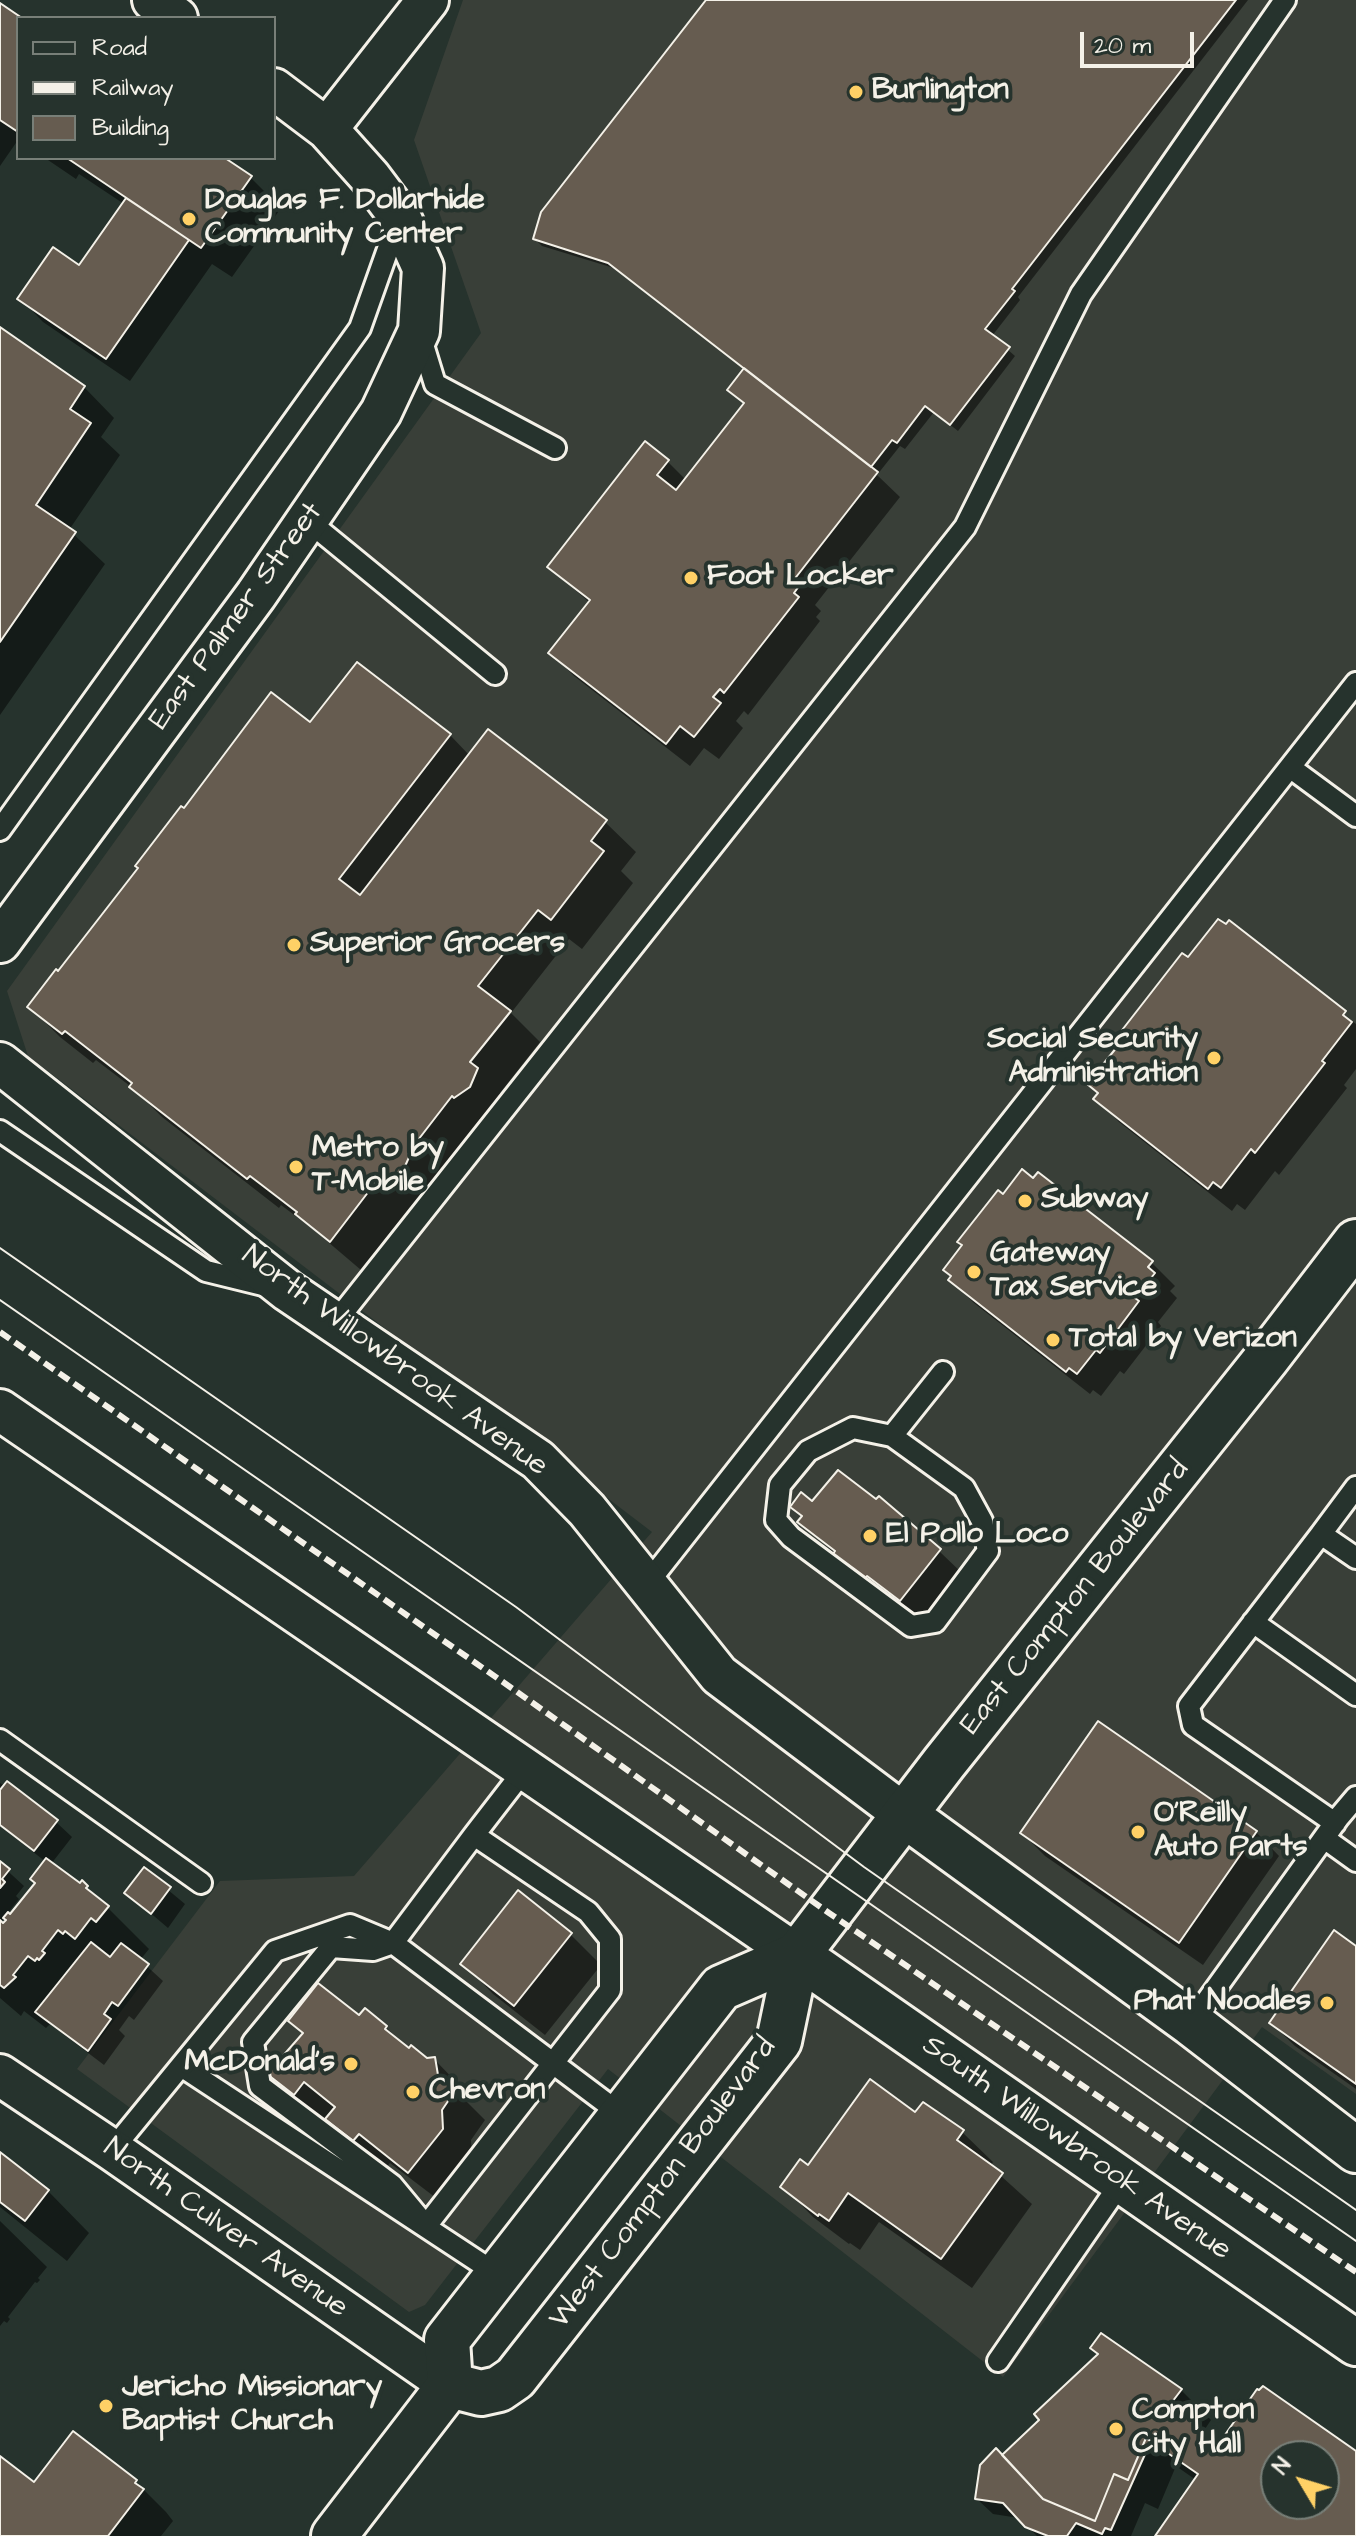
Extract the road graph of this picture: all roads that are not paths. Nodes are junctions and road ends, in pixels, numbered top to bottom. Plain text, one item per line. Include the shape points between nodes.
1 (153, 0) edge
2 (428, 0) edge
3 (1285, 0) edge
4 (174, 16) edge
5 (276, 91) edge
6 (327, 129) junction
7 (400, 217) junction
8 (419, 331) junction
9 (555, 448) dead end
10 (307, 520) junction
11 (495, 674) dead end
12 (1356, 683) edge
13 (1291, 768) junction
14 (1356, 816) edge
15 (0, 830) edge
16 (0, 942) edge
17 (0, 1063) edge
18 (0, 1131) edge
19 (1356, 1242) edge
20 (288, 1291) junction
21 (334, 1324) junction
22 (943, 1372) dead end
23 (0, 1410) edge
24 (892, 1436) junction
25 (1356, 1487) edge
26 (1321, 1534) junction
27 (1356, 1558) edge
28 (647, 1584) junction
29 (1253, 1622) junction
30 (1356, 1695) edge
31 (0, 1740) edge
32 (525, 1769) junction
33 (1356, 1797) edge
34 (905, 1815) junction
35 (1330, 1830) junction
36 (474, 1835) junction
37 (1356, 1861) edge
38 (201, 1883) dead end
39 (393, 1943) junction
40 (797, 1955) junction
41 (1191, 2023) junction
42 (553, 2063) junction
43 (181, 2066) junction
44 (0, 2075) edge
45 (622, 2115) junction
46 (112, 2150) junction
47 (1356, 2150) edge
48 (1122, 2181) junction
49 (426, 2226) junction
50 (497, 2274) junction
51 (1356, 2343) edge
52 (998, 2361) dead end
53 (450, 2385) junction
54 (334, 2536) edge

1 - 4 street
2 - 6 street
3 - 21 lane via 1081,294 965,527
5 - 6 street
6 - 7 street
7 - 8 street, East Palmer Street via 423,268
7 - 15 lane via 360,328
8 - 9 lane via 435,384
8 - 10 street, East Palmer Street via 381,412
10 - 11 lane
10 - 16 street, East Palmer Street
12 - 13 lane
13 - 14 lane
13 - 28 lane
17 - 20 street, North Willowbrook Avenue
18 - 20 lane via 206,1271
19 - 34 main road, East Compton Boulevard
20 - 21 street, North Willowbrook Avenue
21 - 28 street, North Willowbrook Avenue via 538,1460
22 - 24 lane
23 - 32 street
24 - 24 lane via 853,1428 808,1451 780,1485 776,1520 791,1537 911,1626 935,1622 988,1551 982,1521 964,1488
25 - 26 lane
26 - 27 lane
26 - 29 lane
28 - 34 street, North Willowbrook Avenue via 719,1675
29 - 30 lane
29 - 35 lane via 1189,1706 1193,1725
31 - 38 lane
32 - 36 lane
32 - 40 street
33 - 35 lane
34 - 40 main road, East Compton Boulevard
34 - 41 main road
35 - 37 lane
35 - 41 lane
36 - 39 lane
36 - 42 lane via 588,1912 610,1939 610,1990
39 - 42 lane
39 - 43 lane via 350,1925 275,1951
39 - 49 lane via 373,1950 331,1947 253,2042 260,2086 392,2185
40 - 45 main road via 721,1988
40 - 48 main road, South Willowbrook Avenue
40 - 53 main road, West Compton Boulevard via 779,2041 515,2378 481,2393
41 - 47 main road
42 - 45 lane
42 - 49 lane
43 - 46 lane
43 - 49 lane
44 - 46 street, North Culver Avenue
45 - 50 main road
46 - 53 street, North Culver Avenue
48 - 51 main road, South Willowbrook Avenue
48 - 52 lane
49 - 50 lane
50 - 53 main road via 447,2340
53 - 54 main road

